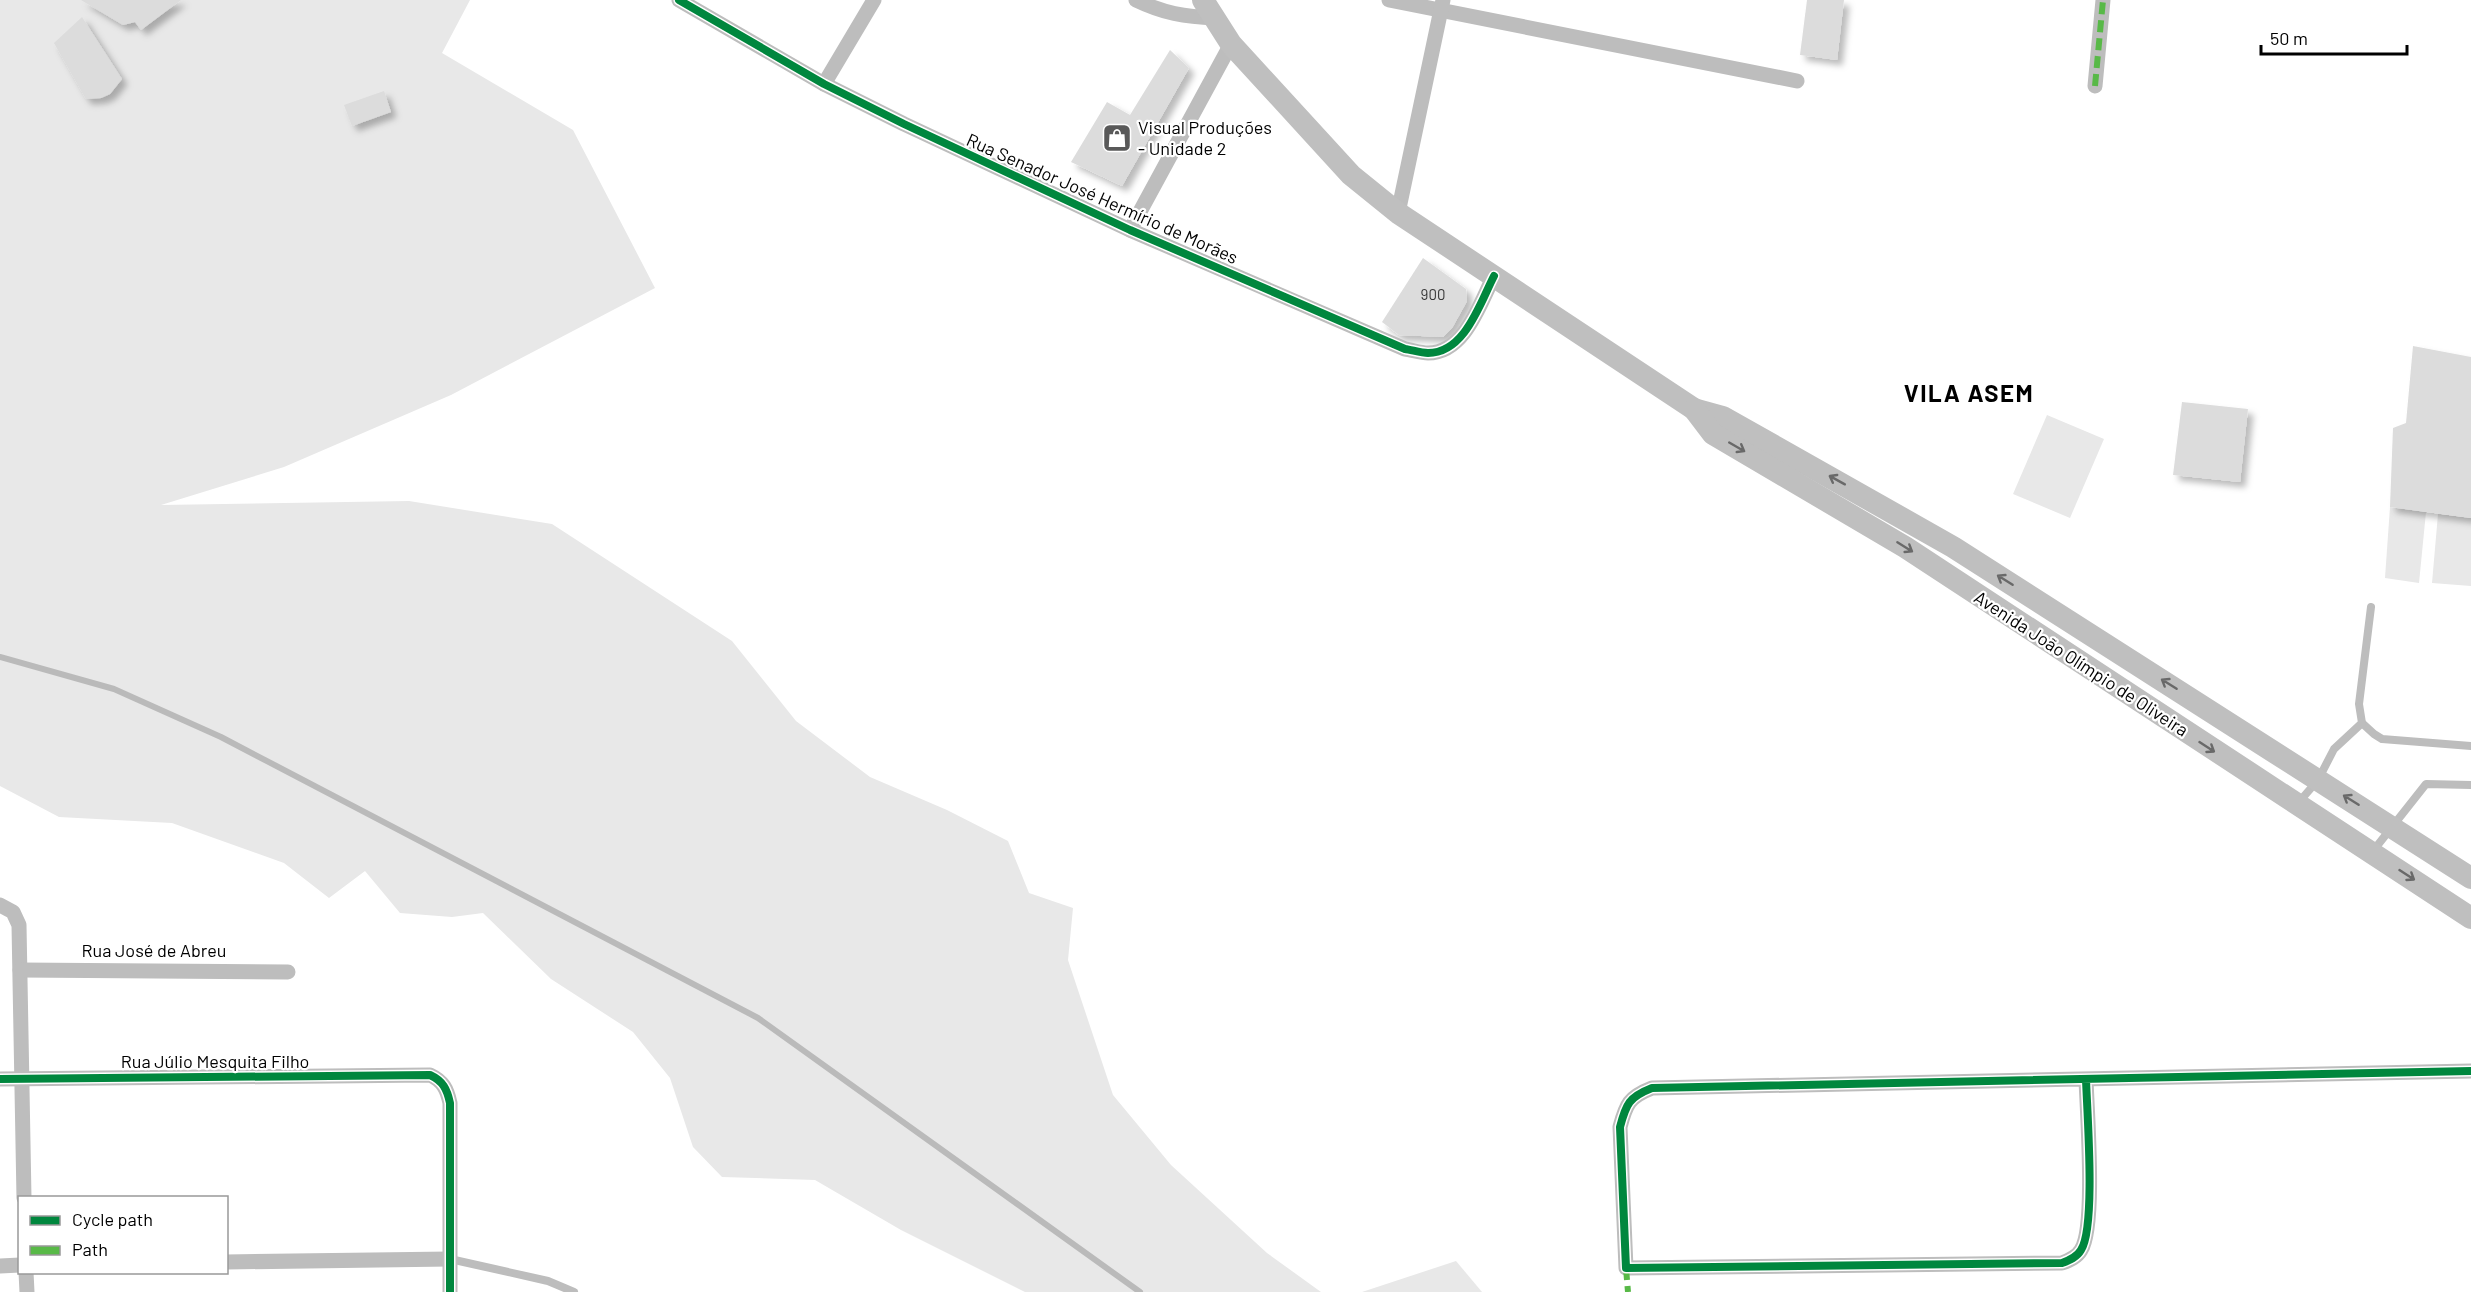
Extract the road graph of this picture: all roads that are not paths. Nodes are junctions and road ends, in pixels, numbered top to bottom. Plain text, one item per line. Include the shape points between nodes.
1 (679, 0) edge
2 (874, 0) edge
3 (1136, 0) edge
4 (1389, 0) edge
5 (2103, 0) edge
6 (1442, 5) edge
7 (1209, 9) edge
8 (1231, 44) junction
9 (1797, 81) dead end
10 (824, 84) junction
11 (2095, 86) dead end
12 (1398, 213) junction
13 (1130, 230) junction
14 (1494, 276) junction
15 (1695, 409) junction
16 (2371, 607) dead end
17 (2362, 723) junction
18 (2471, 746) edge
19 (2318, 780) junction
20 (2471, 785) edge
21 (2296, 805) junction
22 (2392, 825) junction
23 (2372, 853) junction
24 (2471, 878) edge
25 (0, 905) edge
26 (2471, 918) edge
27 (20, 970) junction
28 (288, 972) dead end
29 (2471, 1071) edge
30 (21, 1078) junction
31 (0, 1079) edge
32 (2086, 1079) junction
33 (24, 1196) edge
34 (450, 1259) junction
35 (228, 1262) edge
36 (18, 1265) edge
37 (0, 1266) edge
38 (26, 1274) edge
39 (27, 1292) edge
40 (450, 1292) edge
41 (574, 1292) edge

1 - 10 street, Rua Senador José Hermírio de Morães
2 - 10 street
3 - 7 street via 1179,16
4 - 6 street
5 - 11 street
6 - 9 street
6 - 12 street
7 - 8 main road, Avenida João Olímpio de Oliveira
8 - 12 main road, Avenida João Olímpio de Oliveira via 1351,175
8 - 13 street
10 - 13 street, Rua Senador José Hermírio de Morães
12 - 14 main road, Avenida João Olímpio de Oliveira
13 - 14 street, Rua Senador José Hermírio de Morães via 1405,349 1427,353 1445,350 1461,338
14 - 15 main road, Avenida João Olímpio de Oliveira
19 -> 15 main road, Avenida João Olímpio de Oliveira via 1953,547 1723,417
15 -> 21 main road, Avenida João Olímpio de Oliveira via 1713,434 1905,547
16 - 17 lane via 2359,704
17 - 18 lane via 2382,739
17 - 19 lane via 2334,749
19 - 21 lane
22 -> 19 main road, Avenida João Olímpio de Oliveira
20 - 22 lane via 2426,784
21 - 23 main road, Avenida João Olímpio de Oliveira
22 - 23 lane
22 - 24 main road, Avenida João Olímpio de Oliveira
23 -> 26 main road, Avenida João Olímpio de Oliveira
25 - 27 street via 13,912 19,925
27 - 28 street, Rua José de Abreu
27 - 30 street
29 - 32 street
30 - 31 street, Rua Júlio Mesquita Filho
30 - 33 street
30 - 34 street, Rua Júlio Mesquita Filho via 430,1076 440,1080 450,1103
32 - 32 street via 1652,1088 1635,1095 1625,1108 1620,1127 1626,1268 2062,1263 2082,1250 2087,1234
34 - 35 street
34 - 40 street
34 - 41 lane via 548,1281
36 - 37 street
38 - 39 street

